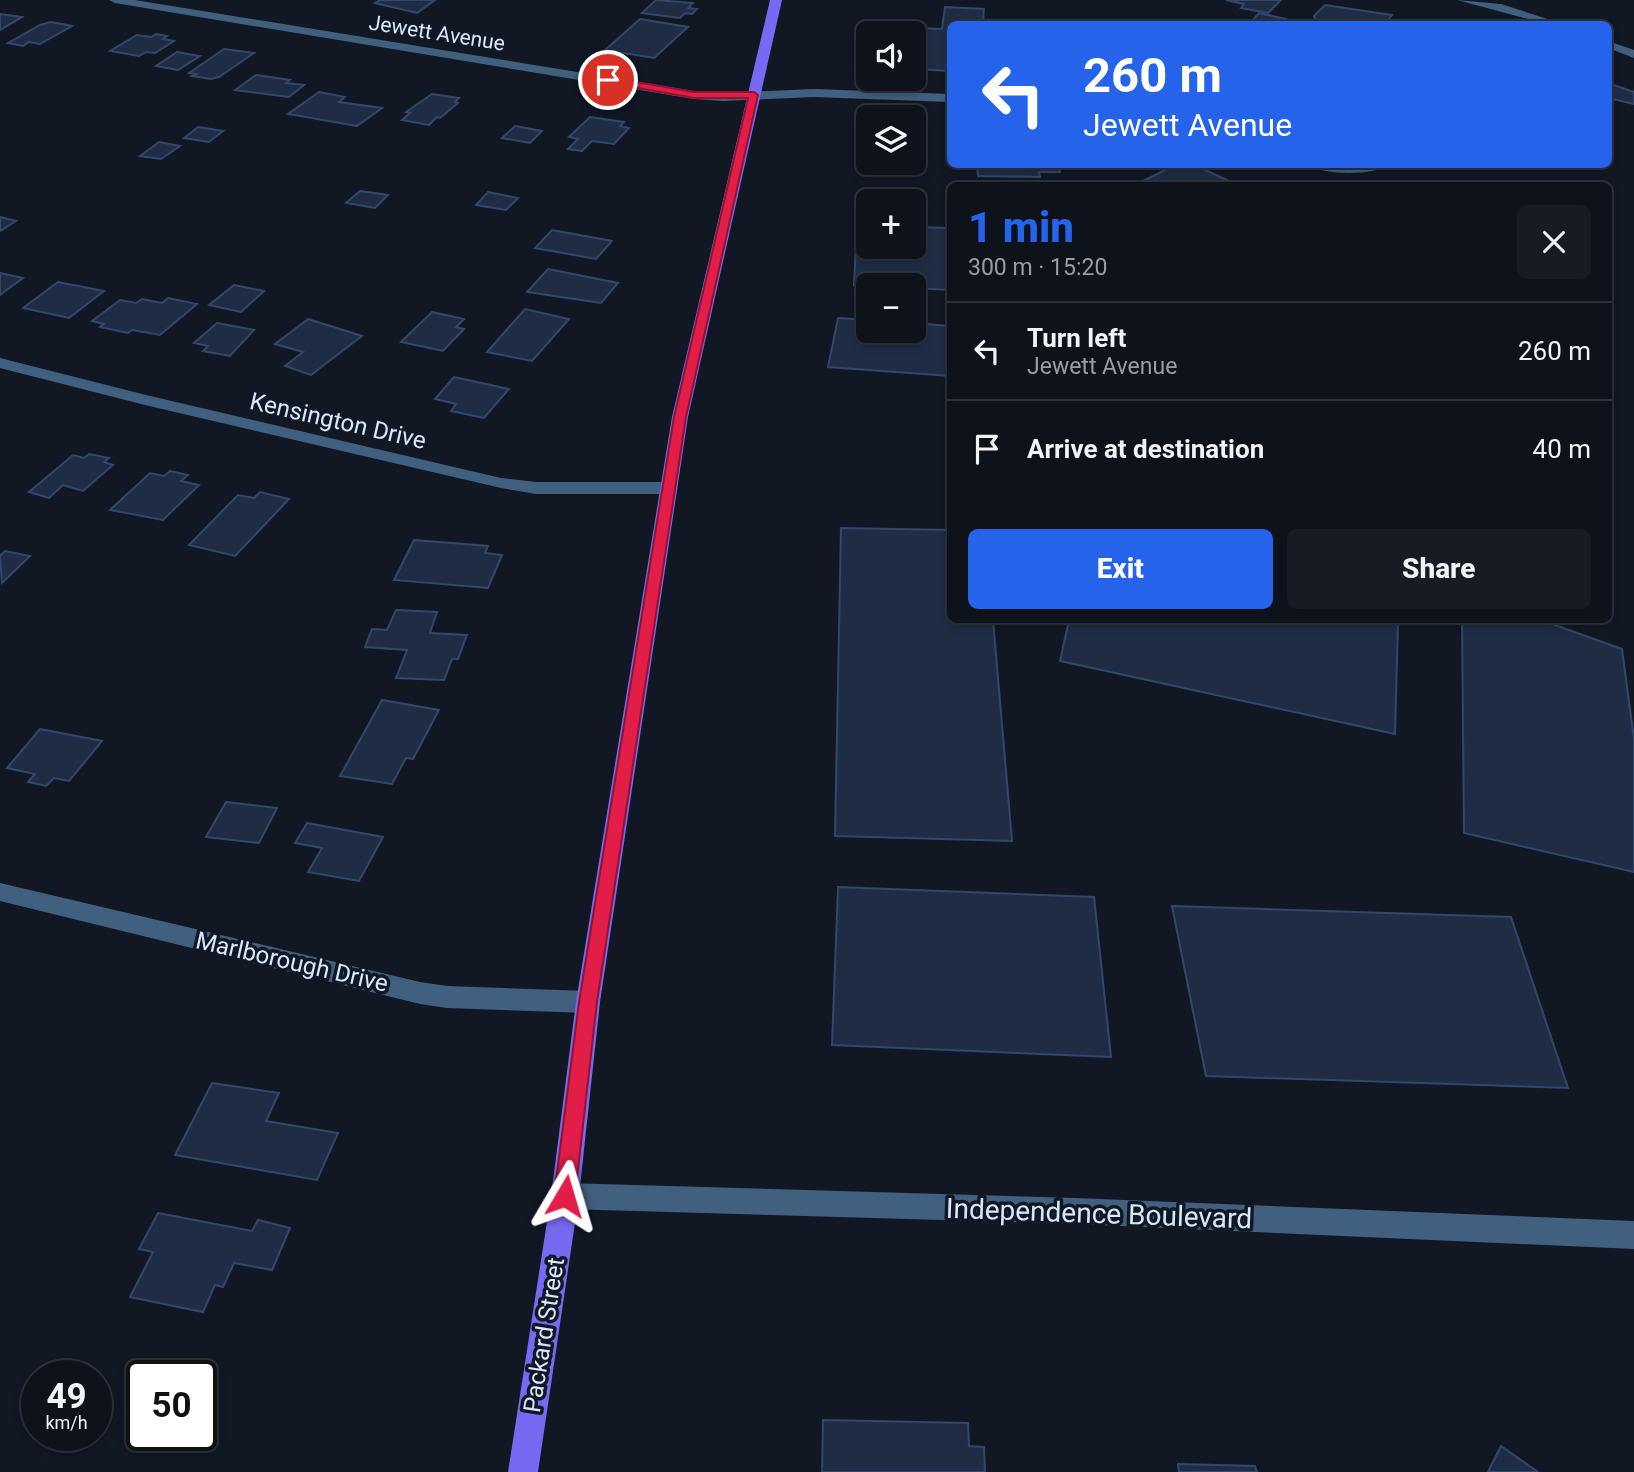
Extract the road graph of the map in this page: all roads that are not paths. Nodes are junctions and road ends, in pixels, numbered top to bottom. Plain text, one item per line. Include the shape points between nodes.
1 (115, 0) edge
2 (776, 0) edge
3 (1463, 0) edge
4 (1503, 4) edge
5 (1488, 21) dead end
6 (1549, 21) edge
7 (1612, 46) edge
8 (1634, 54) edge
9 (754, 95) junction
10 (947, 98) edge
11 (1341, 168) edge
12 (1365, 168) edge
13 (0, 363) edge
14 (669, 488) junction
15 (0, 892) edge
16 (588, 1002) junction
17 (565, 1196) junction
18 (1634, 1235) edge
19 (523, 1472) edge

1 - 9 street, Jewett Avenue via 694,95
2 - 9 main road, Packard Street
3 - 4 street
4 - 5 street
4 - 6 street
7 - 8 street
9 - 10 street, Jewett Avenue
9 - 14 main road, Packard Street via 680,417
11 - 12 street
13 - 14 street, Kensington Drive via 501,483 536,488
14 - 16 main road, Packard Street
15 - 16 street, Marlborough Drive via 420,993
16 - 17 main road, Packard Street
17 - 18 street, Independence Boulevard via 1075,1211
17 - 19 main road, Packard Street

